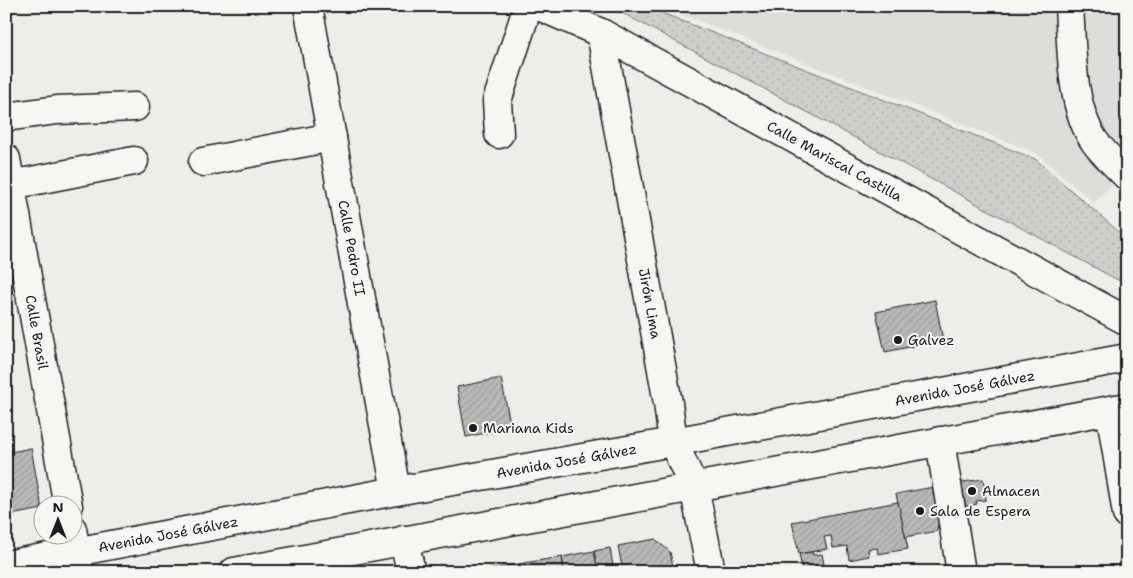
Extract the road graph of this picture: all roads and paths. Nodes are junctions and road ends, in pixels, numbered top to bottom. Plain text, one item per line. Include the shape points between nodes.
1 (308, 6) edge
2 (528, 6) edge
3 (539, 6) edge
4 (1069, 6) edge
5 (600, 33) junction
6 (134, 106) dead end
7 (6, 117) edge
8 (499, 134) dead end
9 (332, 137) junction
10 (134, 161) dead end
11 (203, 162) dead end
12 (9, 172) edge
13 (1127, 176) edge
14 (1127, 321) edge
15 (1127, 358) edge
16 (1118, 409) edge
17 (940, 441) junction
18 (673, 442) junction
19 (694, 487) junction
20 (396, 491) junction
21 (66, 496) edge
22 (1127, 514) edge
23 (404, 540) junction
24 (76, 551) edge
25 (6, 565) edge
26 (234, 572) edge
27 (411, 572) edge
28 (711, 572) edge
29 (961, 572) edge

1 - 9 street, Calle Pedro II
2 - 8 street via 497,101
3 - 5 street, Calle Mariscal Castilla
4 - 13 street via 1080,110 1095,141
5 - 14 street, Calle Mariscal Castilla
5 - 18 street, Jirón Lima
6 - 7 street
9 - 11 street
9 - 20 street, Calle Pedro II
10 - 12 street
12 - 21 street, Calle Brasil
15 - 18 street, Avenida José Gálvez
16 - 17 street
16 - 22 street
17 - 19 street
17 - 29 street
18 - 19 street, Jirón Lima
18 - 20 street, Avenida José Gálvez
19 - 23 street
19 - 28 street, Jirón Lima
20 - 24 street, Avenida José Gálvez
23 - 26 street
23 - 27 street
24 - 25 street, Avenida José Gálvez

